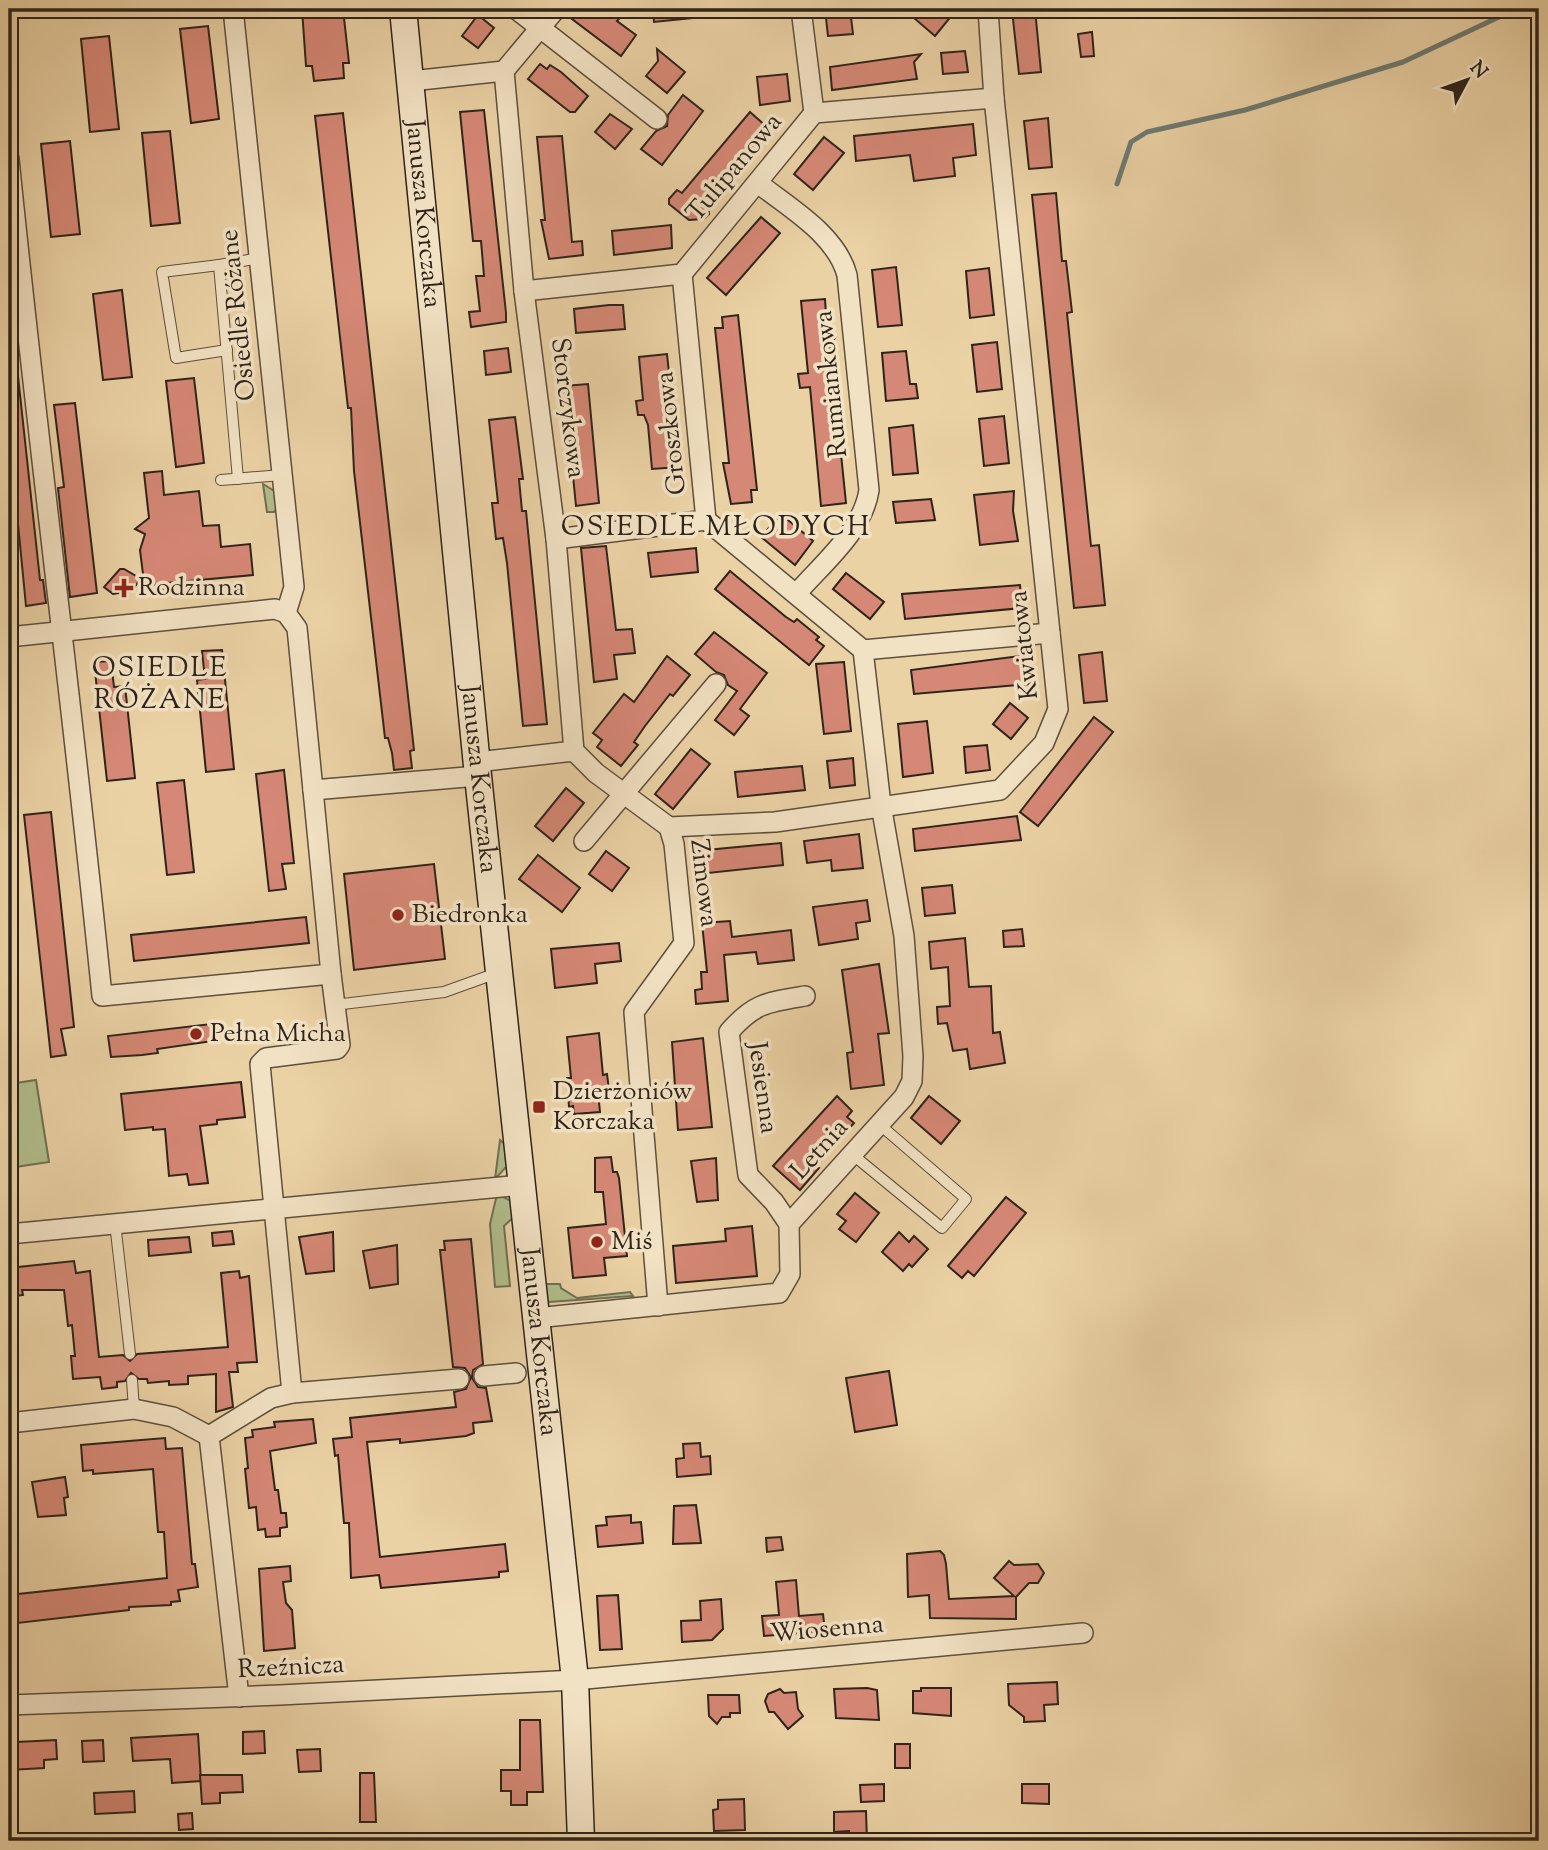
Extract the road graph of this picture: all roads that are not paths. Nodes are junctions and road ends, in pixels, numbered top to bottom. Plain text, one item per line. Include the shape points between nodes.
1 (233, 9) edge
2 (403, 9) edge
3 (516, 9) edge
4 (556, 9) edge
5 (801, 9) edge
6 (988, 9) edge
7 (540, 27) junction
8 (504, 71) junction
9 (411, 81) junction
10 (994, 98) junction
11 (814, 113) junction
12 (657, 119) dead end
13 (9, 159) edge
14 (758, 183) junction
15 (260, 258) junction
16 (219, 265) junction
17 (682, 274) junction
18 (524, 291) junction
19 (227, 350) junction
20 (282, 475) junction
21 (238, 479) junction
22 (221, 480) dead end
23 (706, 520) junction
24 (556, 539) junction
25 (797, 593) junction
26 (286, 613) junction
27 (62, 631) junction
28 (1050, 633) junction
29 (9, 637) edge
30 (863, 650) junction
31 (716, 684) dead end
32 (574, 751) junction
33 (478, 769) junction
34 (313, 790) junction
35 (624, 794) junction
36 (881, 805) junction
37 (669, 827) junction
38 (584, 841) dead end
39 (501, 972) junction
40 (331, 974) junction
41 (805, 996) dead end
42 (334, 1005) junction
43 (879, 1124) junction
44 (853, 1155) junction
45 (522, 1185) junction
46 (272, 1210) junction
47 (115, 1222) junction
48 (789, 1224) junction
49 (9, 1234) edge
50 (659, 1306) junction
51 (536, 1318) junction
52 (130, 1354) dead end
53 (528, 1372) junction
54 (485, 1376) dead end
55 (459, 1379) dead end
56 (132, 1380) dead end
57 (292, 1393) junction
58 (134, 1409) junction
59 (9, 1423) edge
60 (209, 1436) junction
61 (1083, 1633) dead end
62 (576, 1680) junction
63 (239, 1697) junction
64 (9, 1705) edge
65 (581, 1841) edge

1 - 15 street, Osiedle Różane
2 - 9 street, Janusza Korczaka
3 - 7 street
4 - 7 street
5 - 11 street
6 - 10 street, Kwiatowa
7 - 8 street
7 - 12 street
8 - 9 street
8 - 18 street, Storczykowa
9 - 33 street, Janusza Korczaka
10 - 11 street, Tulipanowa
10 - 28 street, Kwiatowa
11 - 14 street, Tulipanowa
13 - 27 street
14 - 17 street, Tulipanowa
14 - 25 street, Rumiankowa via 827,239 842,258 869,490 867,508 858,522
15 - 16 lane
15 - 20 street, Osiedle Różane
16 - 19 lane
16 - 19 lane via 162,272 176,358
17 - 18 street
17 - 23 street, Groszkowa
18 - 24 street, Storczykowa
19 - 21 lane
20 - 21 lane
20 - 26 street, Osiedle Różane via 294,587
21 - 22 lane
23 - 24 street
23 - 25 street, Groszkowa
24 - 32 street, Storczykowa
25 - 30 street, Groszkowa
26 - 27 street via 262,609
26 - 34 street via 297,628
27 - 29 street
27 - 40 street via 102,996
28 - 30 street
28 - 36 street, Kwiatowa via 1058,709 1044,743 1000,790
30 - 36 street
31 - 35 street
32 - 33 street
32 - 35 street
33 - 34 street
33 - 39 street, Janusza Korczaka
34 - 40 street
35 - 37 street
35 - 38 street
36 - 37 street, Kwiatowa via 775,822
36 - 43 street, Letnia via 904,936 913,1056 912,1082
37 - 50 street, Zimowa via 684,943 634,1012
39 - 42 lane via 444,992
39 - 45 street, Janusza Korczaka
40 - 42 street
41 - 48 street, Jesienna via 761,1004 729,1032 748,1174
42 - 46 street via 337,1049 266,1058 260,1065
43 - 44 street, Letnia
43 - 44 lane via 966,1199 942,1228
44 - 48 street, Letnia
45 - 46 street
45 - 51 street, Janusza Korczaka
46 - 47 street
46 - 57 street
47 - 49 street
47 - 52 lane
48 - 50 street via 790,1274 779,1293
50 - 51 street
51 - 53 street, Janusza Korczaka
53 - 54 street
53 - 62 street, Janusza Korczaka
55 - 57 street
56 - 58 lane
57 - 60 street via 271,1398
58 - 59 street
58 - 60 street via 173,1417
60 - 63 street
61 - 62 street, Wiosenna
62 - 63 street, Rzeźnicza
62 - 65 street, Janusza Korczaka
63 - 64 street, Rzeźnicza

